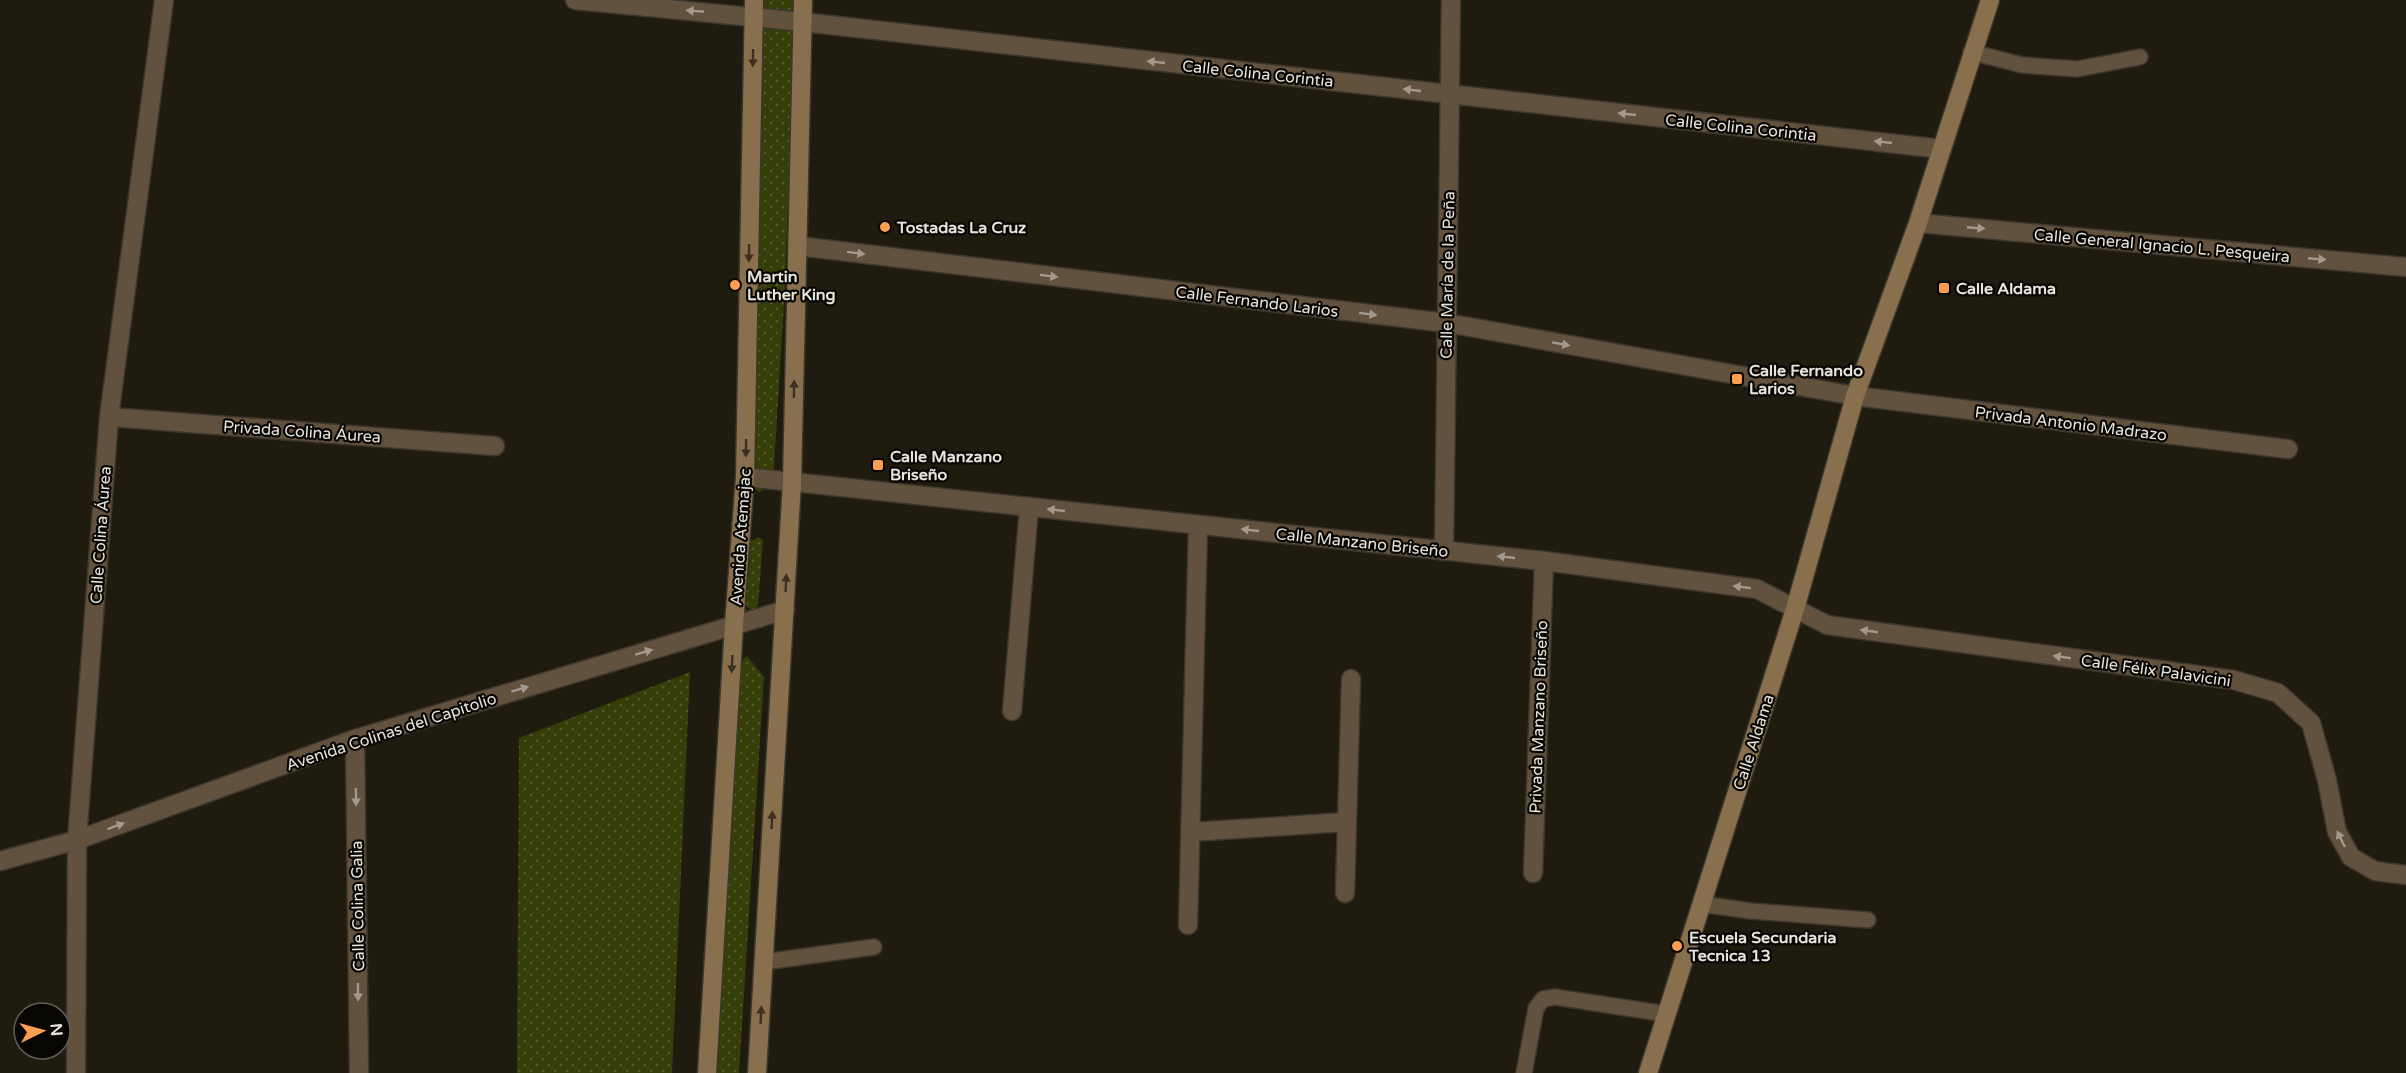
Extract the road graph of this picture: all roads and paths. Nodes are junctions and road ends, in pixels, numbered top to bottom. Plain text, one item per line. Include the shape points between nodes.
1 (164, 0) edge
2 (575, 0) edge
3 (804, 0) edge
4 (1451, 0) edge
5 (1990, 0) edge
6 (754, 8) edge
7 (803, 22) junction
8 (1971, 52) junction
9 (2140, 57) dead end
10 (1450, 94) junction
11 (1942, 149) junction
12 (1918, 223) junction
13 (798, 246) junction
14 (2406, 267) edge
15 (1447, 323) junction
16 (1855, 396) junction
17 (109, 417) junction
18 (495, 446) dead end
19 (2288, 449) dead end
20 (746, 477) junction
21 (792, 482) junction
22 (1029, 507) junction
23 (1198, 525) junction
24 (1444, 551) junction
25 (1544, 561) junction
26 (1795, 609) junction
27 (784, 610) junction
28 (734, 625) junction
29 (1350, 679) dead end
30 (1012, 711) dead end
31 (355, 739) junction
32 (1346, 822) junction
33 (1191, 832) junction
34 (77, 840) junction
35 (0, 861) edge
36 (1533, 873) dead end
37 (2406, 875) edge
38 (1345, 893) dead end
39 (1701, 904) junction
40 (1868, 920) dead end
41 (1188, 925) dead end
42 (874, 948) dead end
43 (764, 962) junction
44 (1666, 1014) junction
45 (76, 1073) edge
46 (359, 1073) edge
47 (707, 1073) edge
48 (758, 1073) edge
49 (1524, 1073) edge
50 (1648, 1073) edge

1 - 17 street, Calle Colina Áurea
6 -> 2 street, Calle Colina Corintia
3 - 7 main road
4 - 10 street, Calle María de la Peña
5 - 8 main road, Calle Aldama
6 - 7 street, Calle Colina Corintia
6 -> 20 main road, Avenida Atemajac
10 -> 7 street, Calle Colina Corintia
7 - 13 main road
8 - 9 lane via 2022,64 2077,69
8 - 11 main road, Calle Aldama
11 -> 10 street, Calle Colina Corintia
10 - 15 street, Calle María de la Peña
11 - 12 main road, Calle Aldama
12 -> 14 street, Calle General Ignacio L. Pesqueira
12 - 16 main road, Calle Aldama
13 -> 15 street, Calle Fernando Larios
21 -> 13 main road
15 -> 16 street, Calle Fernando Larios
15 - 24 street, Calle María de la Peña
16 - 19 street, Privada Antonio Madrazo
16 - 26 main road, Calle Aldama
17 - 18 street, Privada Colina Áurea
17 - 34 street, Calle Colina Áurea
20 - 21 street, Calle Manzano Briseño
20 - 28 main road, Avenida Atemajac
21 - 22 street, Calle Manzano Briseño
27 -> 21 main road
23 -> 22 street, Calle Manzano Briseño
22 - 30 street
24 -> 23 street, Calle Manzano Briseño
23 - 33 street
25 -> 24 street, Calle Manzano Briseño
26 -> 25 street, Calle Manzano Briseño via 1757,589
25 - 36 street, Privada Manzano Briseño
37 -> 26 street, Calle Félix Palavicini via 2375,871 2351,857 2337,832 2311,723 2278,693 2234,680 1827,625
26 - 39 main road, Calle Aldama
27 - 28 street, Avenida Colinas del Capitolio
43 -> 27 main road
31 -> 28 street, Avenida Colinas del Capitolio
28 -> 47 main road, Avenida Atemajac
29 - 32 street
34 -> 31 street, Avenida Colinas del Capitolio
31 -> 46 street, Calle Colina Galia
32 - 33 street
32 - 38 street
33 - 41 street
34 - 35 street, Avenida Colinas del Capitolio
34 - 45 street, Calle Colina Áurea
39 - 40 lane
39 - 44 main road, Calle Aldama
42 - 43 lane
48 -> 43 main road
44 - 49 lane via 1555,997 1543,999 1536,1008
44 - 50 main road, Calle Aldama

